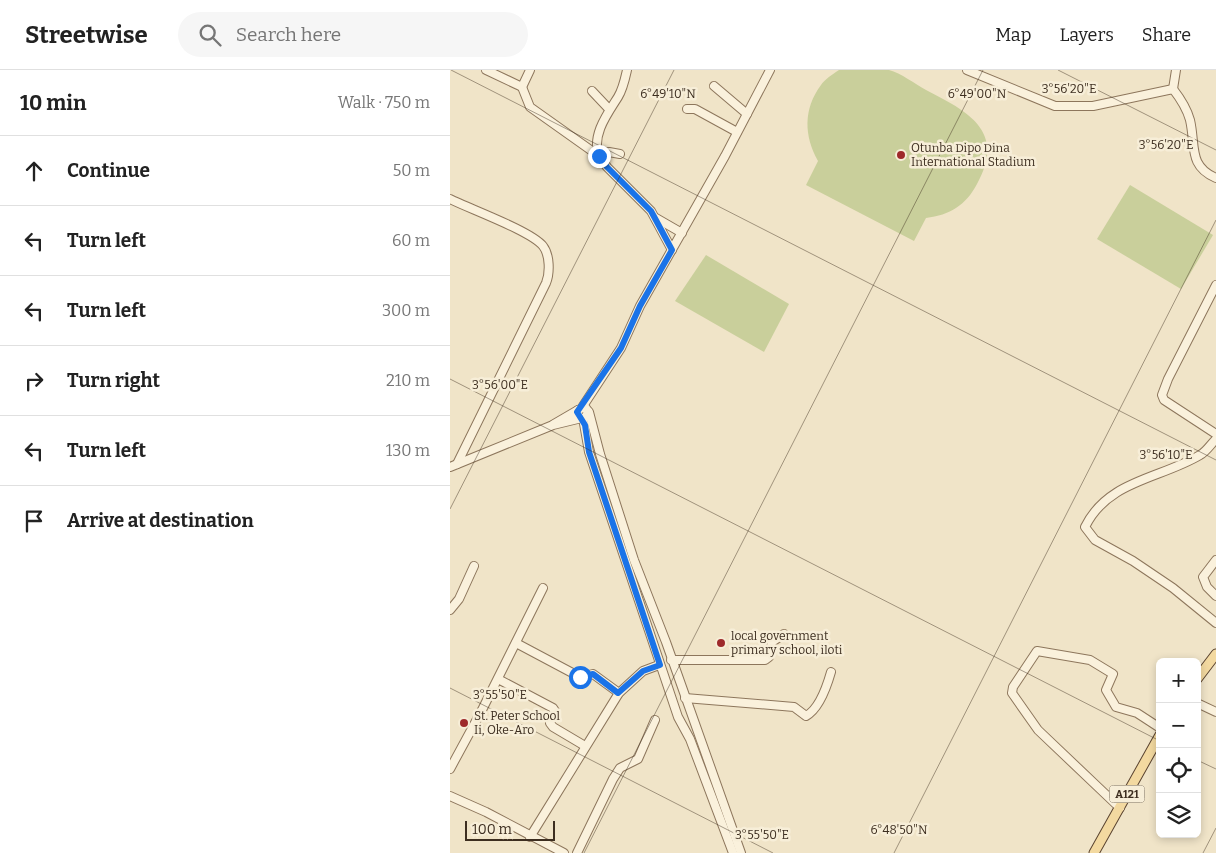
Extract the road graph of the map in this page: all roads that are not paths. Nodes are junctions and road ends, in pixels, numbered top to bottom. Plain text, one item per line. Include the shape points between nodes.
1 (486, 70) edge
2 (530, 70) edge
3 (627, 70) edge
4 (770, 70) edge
5 (967, 70) edge
6 (1176, 70) edge
7 (714, 86) dead end
8 (522, 87) junction
9 (1173, 89) junction
10 (592, 91) dead end
11 (609, 109) junction
12 (687, 109) dead end
13 (747, 114) junction
14 (737, 132) junction
15 (620, 154) dead end
16 (599, 156) junction
17 (1216, 178) edge
18 (450, 199) edge
19 (656, 218) junction
20 (682, 233) junction
21 (672, 250) junction
22 (1216, 285) edge
23 (583, 413) junction
24 (1216, 434) edge
25 (1216, 439) edge
26 (454, 466) edge
27 (1216, 560) edge
28 (474, 566) dead end
29 (543, 588) dead end
30 (1216, 596) edge
31 (450, 610) edge
32 (1216, 623) edge
33 (784, 634) dead end
34 (516, 643) junction
35 (1216, 654) edge
36 (671, 660) junction
37 (660, 665) junction
38 (831, 672) dead end
39 (1201, 674) edge
40 (498, 679) junction
41 (618, 693) junction
42 (685, 698) junction
43 (1201, 706) edge
44 (1216, 712) edge
45 (655, 720) dead end
46 (1156, 725) edge
47 (1156, 741) edge
48 (585, 746) junction
49 (450, 769) edge
50 (450, 796) edge
51 (1120, 808) junction
52 (530, 837) junction
53 (564, 853) edge
54 (577, 853) edge
55 (733, 853) edge
56 (741, 853) edge
57 (1094, 853) edge

1 - 8 street
2 - 8 street
3 - 11 street via 619,96
4 - 13 street
5 - 9 street via 1055,106 1093,106
6 - 9 street
7 - 13 street
8 - 16 street via 530,107
9 - 17 street via 1182,100 1190,120 1195,158 1204,173
10 - 11 street
11 - 16 street via 597,139
12 - 14 street via 695,109
13 - 14 street
14 - 20 street
15 - 16 street via 609,152
16 - 19 street
18 - 26 street via 542,244 547,252 549,273
19 - 20 street
19 - 21 street
20 - 21 street
21 - 23 street
22 - 24 street via 1162,395 1164,400
23 - 26 street
23 - 36 street
23 - 37 street via 589,452
25 - 32 street via 1201,454 1106,498 1085,526 1095,540 1173,588
27 - 30 street via 1202,577
28 - 31 street via 459,599
29 - 34 street
33 - 36 street via 772,642 769,657 765,660
34 - 40 street
34 - 41 street via 580,677 593,674
35 - 39 main road
36 - 42 street
37 - 41 street via 643,671
37 - 55 street
38 - 42 street via 823,693 806,716 794,707
40 - 48 street via 553,708 555,712 550,724
40 - 49 street
41 - 48 street
42 - 56 street
43 - 44 street
45 - 54 street via 638,759 620,768 613,779
46 - 51 street via 1137,713 1116,707 1106,690 1113,674 1090,660 1037,651 1013,687 1012,693 1038,730
47 - 51 main road, A121
48 - 52 street
50 - 52 street
51 - 57 main road, A121
52 - 53 street

